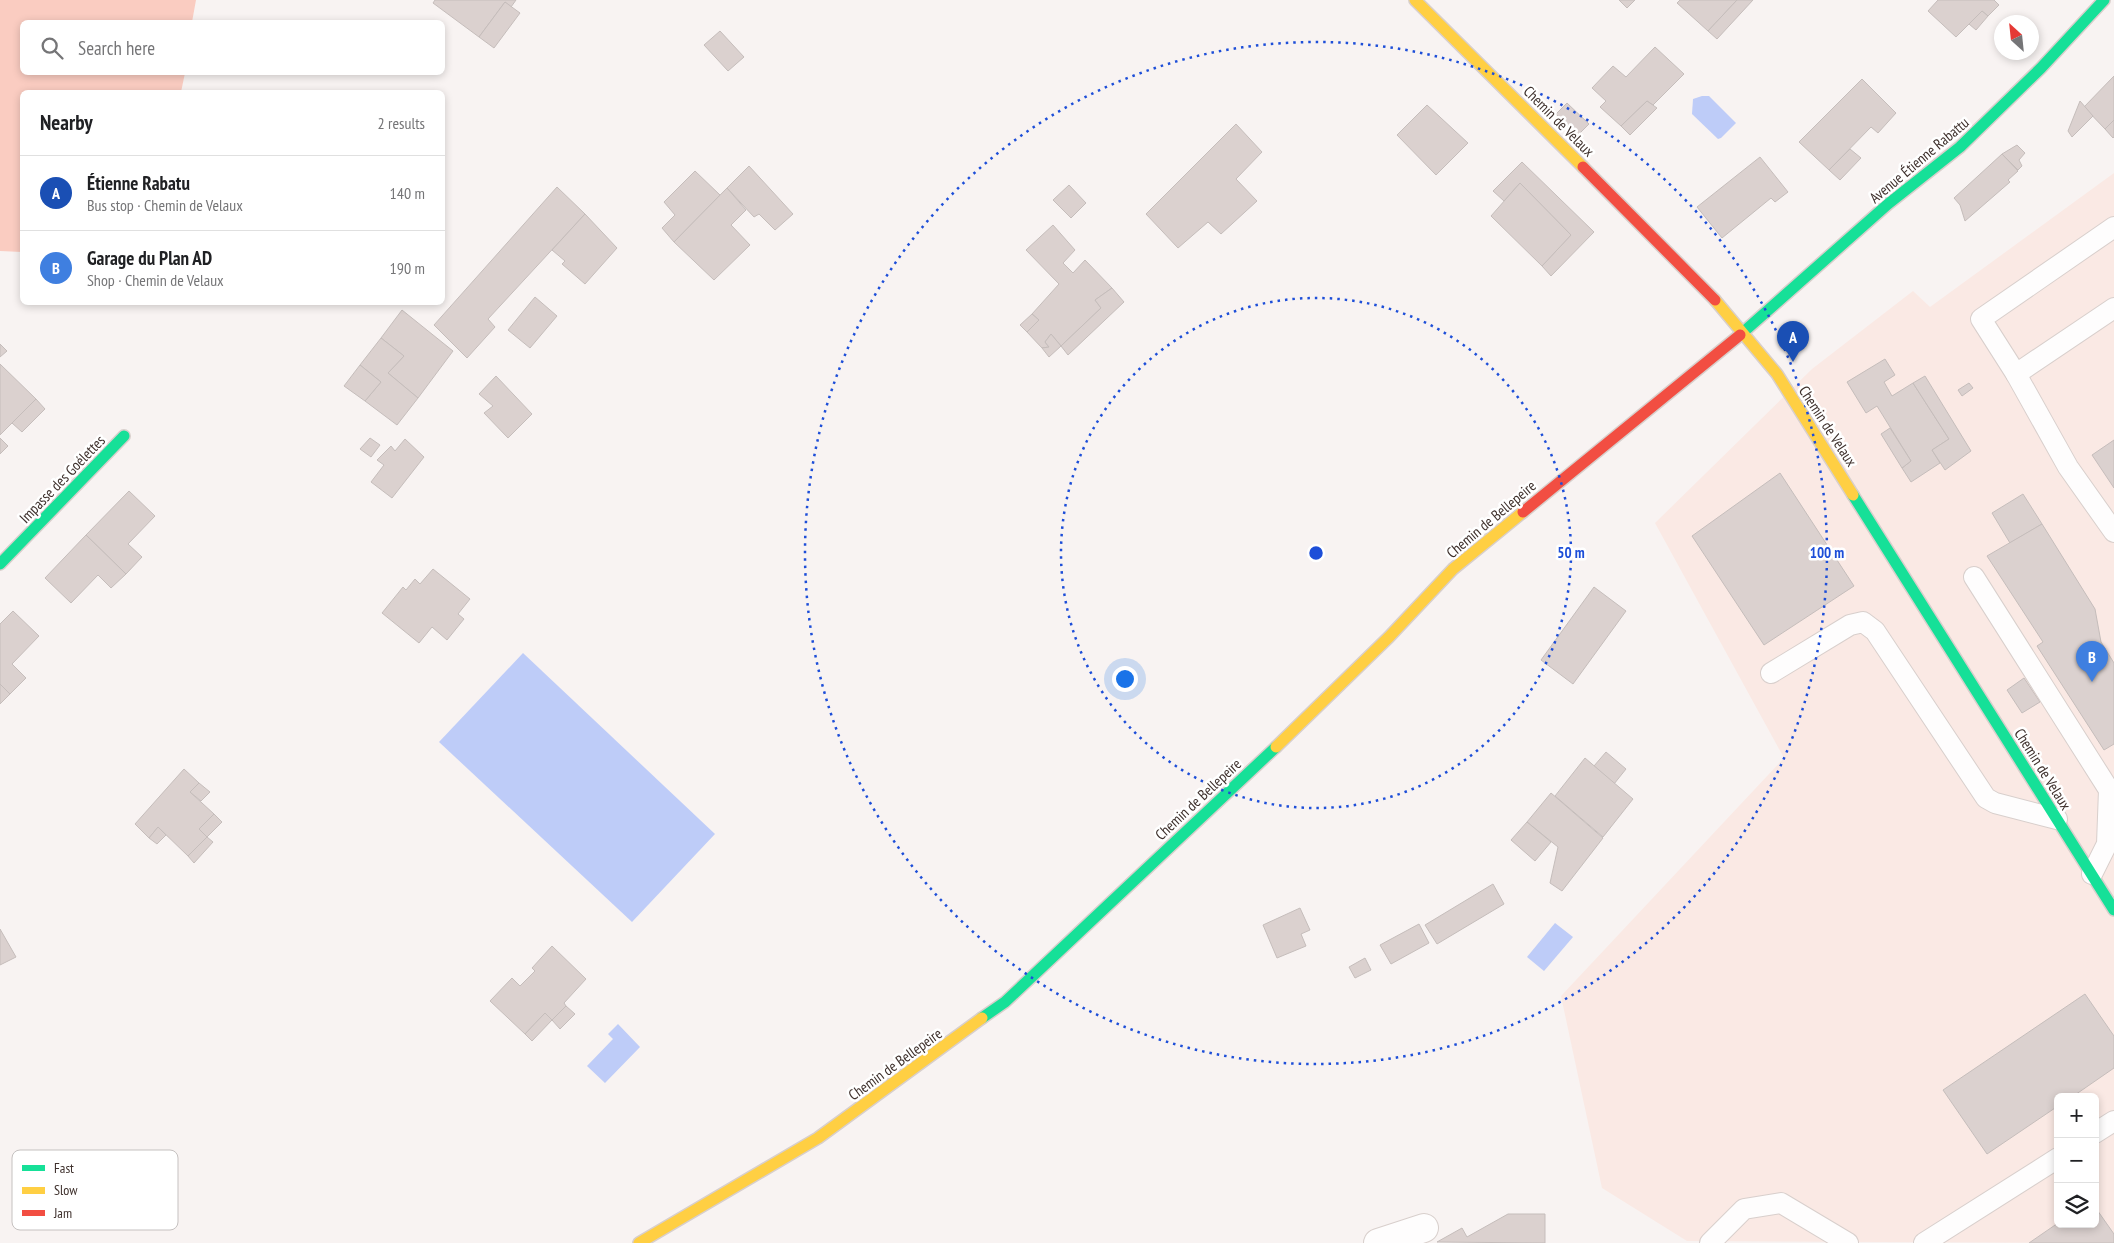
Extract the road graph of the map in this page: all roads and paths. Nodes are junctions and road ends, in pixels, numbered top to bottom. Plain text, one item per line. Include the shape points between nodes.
1 (1415, 0) edge
2 (2104, 0) edge
3 (2114, 227) edge
4 (2114, 308) edge
5 (1744, 332) junction
6 (2016, 374) junction
7 (124, 436) dead end
8 (2114, 532) edge
9 (0, 564) edge
10 (1974, 577) dead end
11 (1772, 673) dead end
12 (2057, 819) junction
13 (2092, 874) junction
14 (2114, 910) edge
15 (2114, 1121) edge
16 (2099, 1131) edge
17 (2054, 1161) edge
18 (1424, 1228) dead end
19 (638, 1243) edge
20 (1378, 1243) edge
21 (1710, 1243) edge
22 (1848, 1243) edge
23 (1924, 1243) edge

1 - 5 street, Chemin de Velaux via 1692,274
2 - 5 street, Avenue Étienne Rabattu via 2042,68 1960,147 1888,204
3 - 6 lane via 1981,319
4 - 6 lane
5 - 12 street, Chemin de Velaux via 1777,374
5 - 19 street, Chemin de Bellepeire via 1453,569 1389,637 1276,747 1005,1002 818,1138
6 - 8 lane via 2068,467
7 - 9 street, Impasse des Goélettes
10 - 13 lane via 2109,790 2108,844
11 - 12 lane via 1850,625 1864,622 1875,631 1986,798
12 - 13 street, Chemin de Velaux
13 - 14 street, Chemin de Velaux
15 - 16 lane
17 - 23 lane
18 - 20 street
21 - 22 lane via 1744,1209 1781,1203

